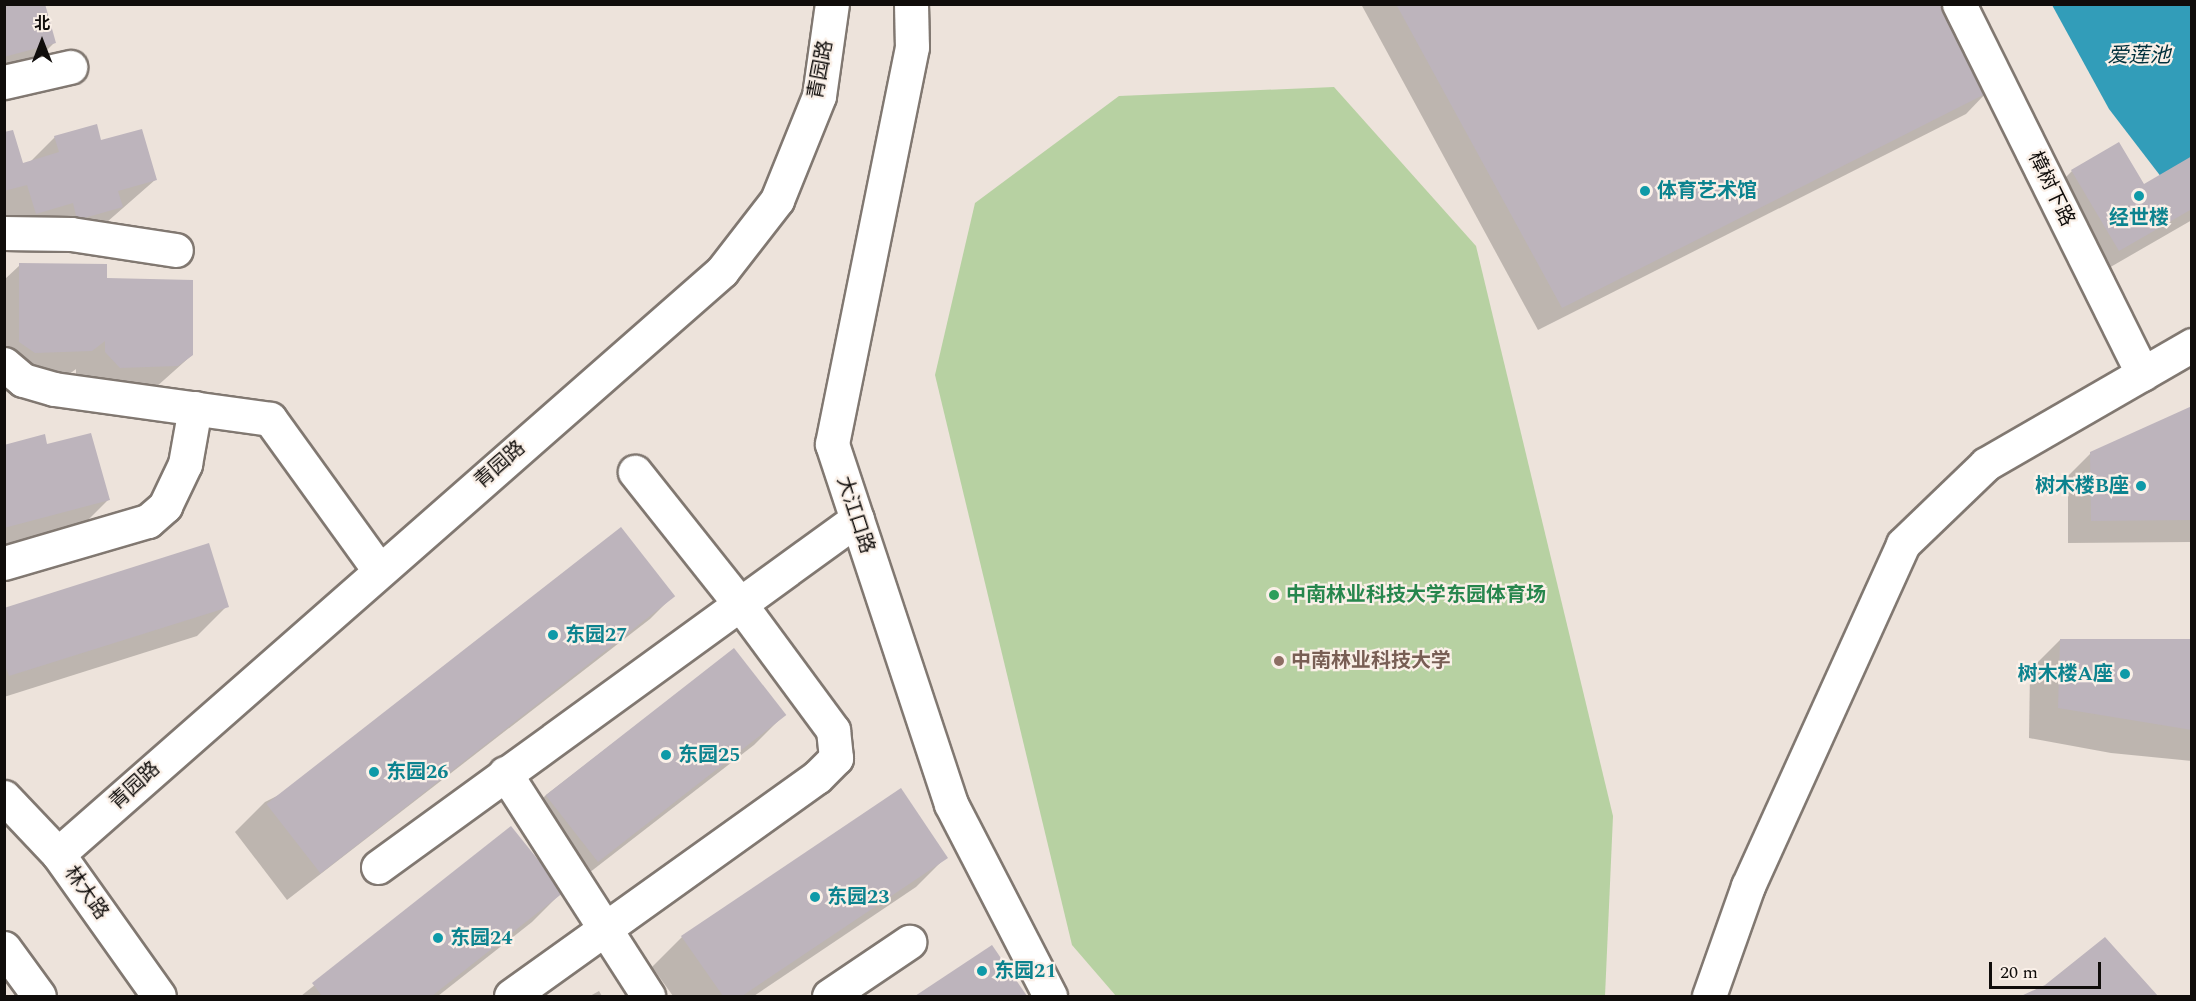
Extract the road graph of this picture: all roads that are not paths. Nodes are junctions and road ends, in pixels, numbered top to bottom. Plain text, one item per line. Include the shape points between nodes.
1 (832, 4) edge
2 (911, 4) edge
3 (1959, 4) edge
4 (70, 66) dead end
5 (4, 82) edge
6 (4, 233) edge
7 (176, 250) dead end
8 (2192, 345) edge
9 (2143, 374) junction
10 (10, 381) edge
11 (195, 408) junction
12 (635, 472) dead end
13 (857, 519) junction
14 (4, 563) edge
15 (378, 570) junction
16 (740, 604) junction
17 (505, 773) junction
18 (4, 797) edge
19 (58, 854) junction
20 (378, 867) dead end
21 (605, 929) junction
22 (909, 942) dead end
23 (4, 948) edge
24 (39, 996) edge
25 (159, 996) edge
26 (511, 996) edge
27 (648, 996) edge
28 (829, 996) edge
29 (1050, 996) edge
30 (1708, 996) edge

1 - 15 street, 青园路 via 819,96 777,200 722,271
2 - 13 street, 大江口路 via 912,47 832,444
3 - 9 street, 樟树下路
4 - 5 street
6 - 7 street via 71,234
8 - 9 street
9 - 30 street via 1986,464 1903,544 1748,886
10 - 11 street
11 - 14 street via 184,464 165,506 148,521
11 - 15 street via 270,419
12 - 16 street
13 - 16 street
13 - 29 street, 大江口路 via 951,804
15 - 19 street, 青园路
16 - 17 street
16 - 21 street via 833,730 836,758 817,777
17 - 20 street
17 - 21 street
18 - 19 street, 林大路
19 - 25 street, 林大路
21 - 26 street
21 - 27 street
22 - 28 street
23 - 24 street

